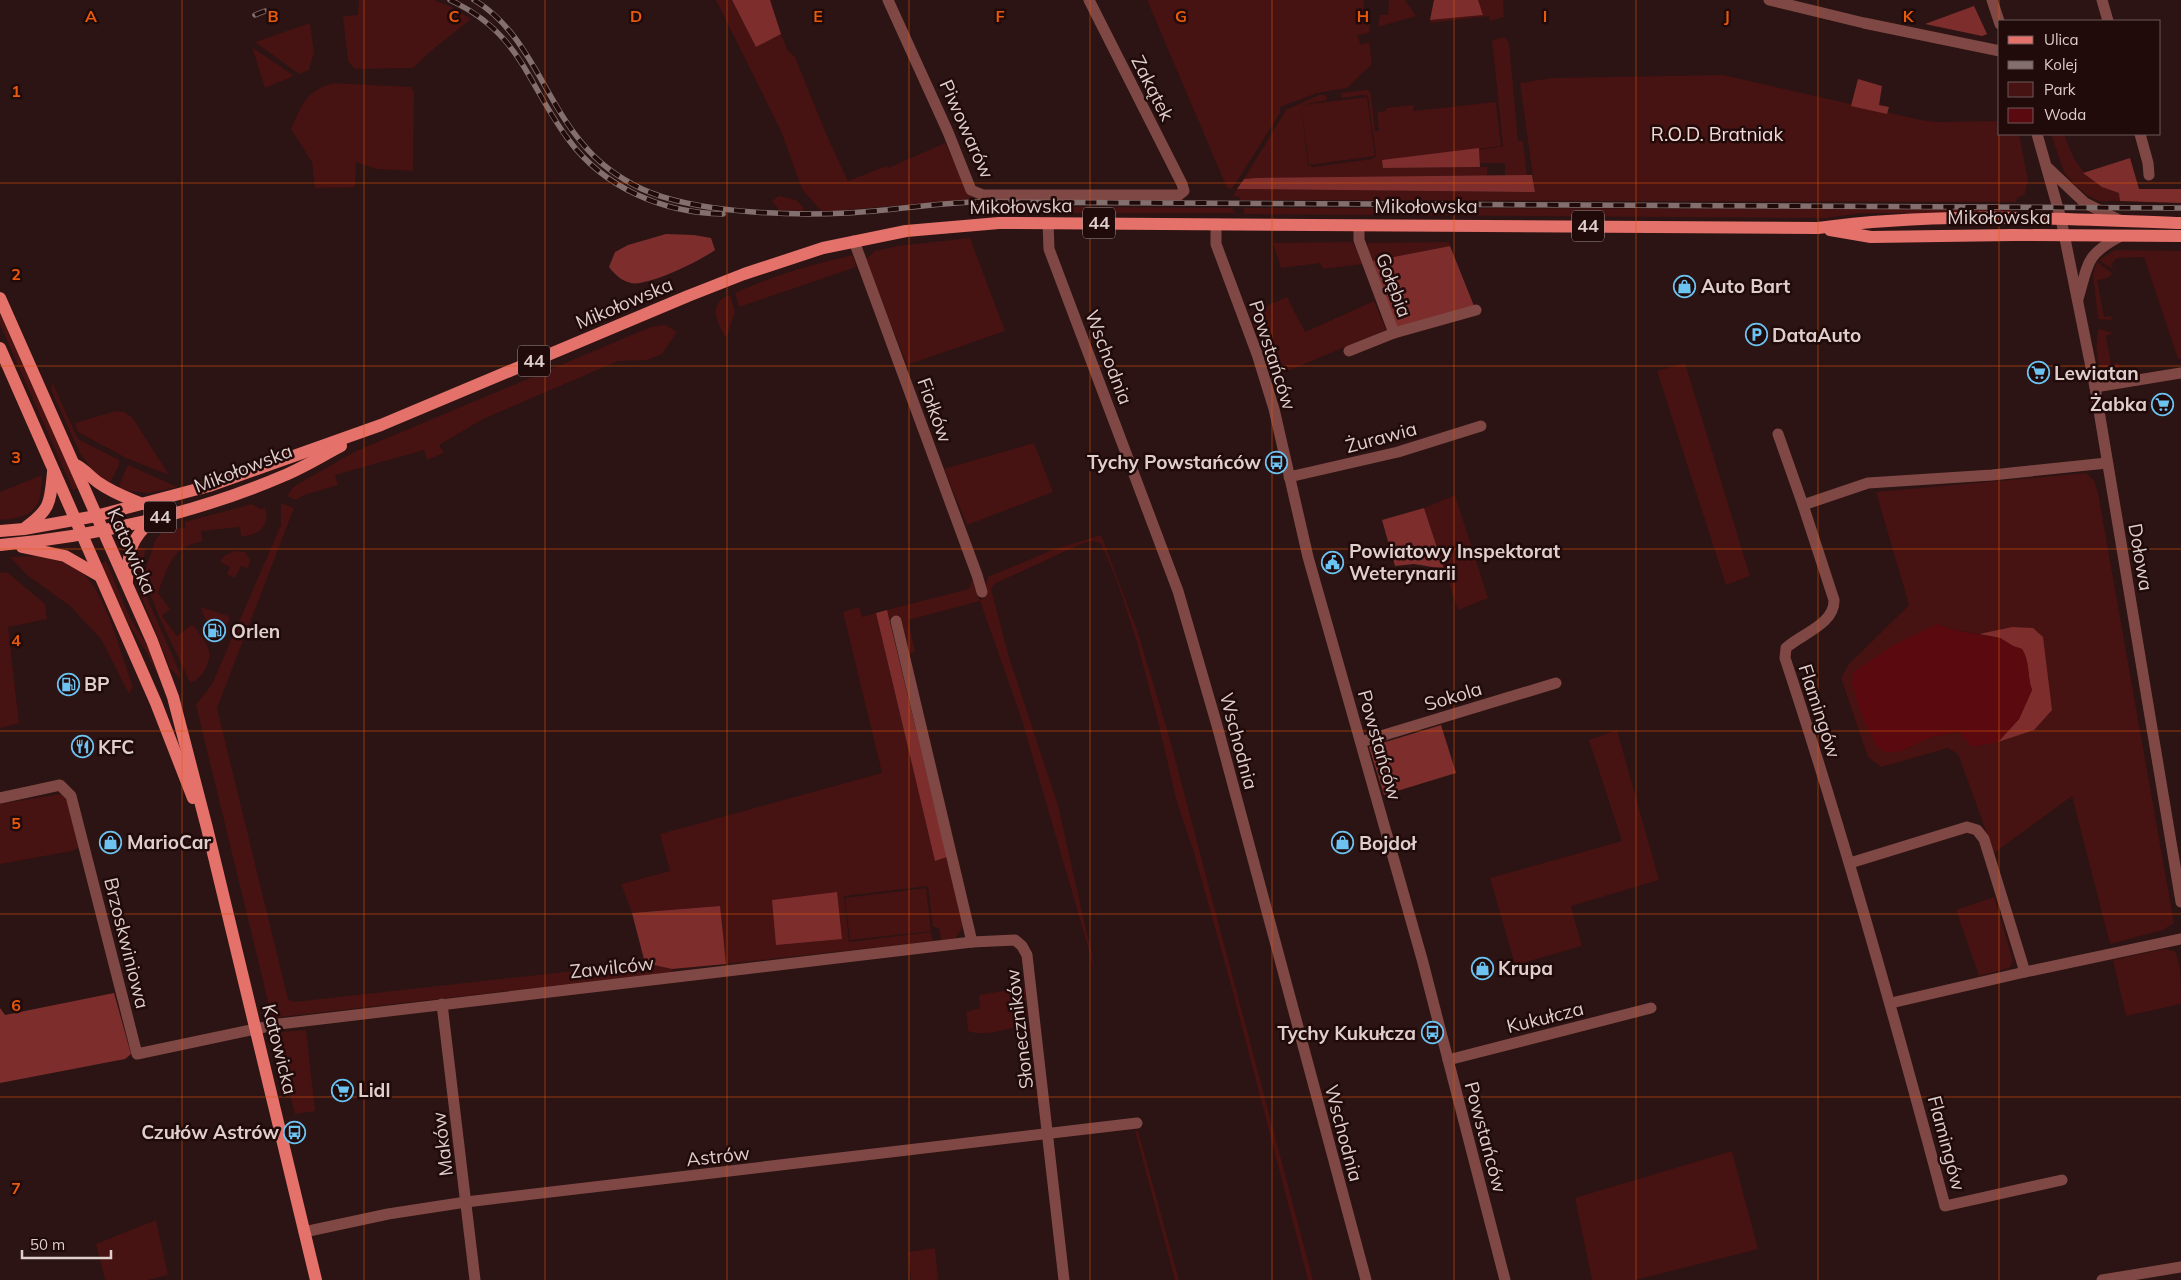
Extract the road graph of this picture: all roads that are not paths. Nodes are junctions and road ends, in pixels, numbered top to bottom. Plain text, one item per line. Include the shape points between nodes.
1 (888, 0) edge
2 (1089, 0) edge
3 (1768, 0) edge
4 (1992, 0) edge
5 (2102, 0) edge
6 (1999, 20) edge
7 (2108, 20) edge
8 (1998, 51) edge
9 (2037, 135) edge
10 (2140, 135) edge
11 (2047, 166) junction
12 (2149, 175) dead end
13 (1182, 193) joint
14 (2061, 219) junction
15 (2120, 221) junction
16 (1048, 223) junction
17 (2181, 223) edge
18 (1216, 224) junction
19 (1359, 225) junction
20 (1818, 228) junction
21 (2064, 235) junction
22 (2121, 236) junction
23 (2181, 236) edge
24 (854, 241) junction
25 (0, 298) edge
26 (2077, 301) junction
27 (1476, 310) dead end
28 (1394, 333) junction
29 (0, 348) edge
30 (1349, 351) dead end
31 (2181, 373) edge
32 (2095, 387) junction
33 (381, 425) junction
34 (1481, 426) dead end
35 (1778, 434) dead end
36 (2107, 463) junction
37 (74, 464) junction
38 (53, 470) junction
39 (1289, 477) junction
40 (142, 504) junction
41 (1803, 505) junction
42 (96, 516) junction
43 (155, 518) junction
44 (75, 520) junction
45 (24, 529) junction
46 (103, 530) junction
47 (0, 531) edge
48 (82, 535) junction
49 (4, 545) edge
50 (98, 575) junction
51 (126, 586) junction
52 (982, 592) dead end
53 (896, 621) dead end
54 (1556, 683) dead end
55 (1361, 742) junction
56 (0, 798) edge
57 (206, 828) junction
58 (1850, 863) junction
59 (2181, 902) edge
60 (2181, 939) edge
61 (972, 942) junction
62 (2025, 972) junction
63 (1891, 1003) junction
64 (442, 1004) junction
65 (1651, 1008) dead end
66 (256, 1028) junction
67 (1448, 1060) junction
68 (1137, 1123) dead end
69 (1049, 1134) junction
70 (2062, 1180) dead end
71 (466, 1202) junction
72 (304, 1232) junction
73 (2181, 1267) edge
74 (316, 1280) edge
75 (476, 1280) edge
76 (1064, 1280) edge
77 (1366, 1280) edge
78 (1505, 1280) edge
79 (2102, 1280) edge

1 - 13 street, Piwowarów via 971,190 983,195 1174,197
2 - 13 street, Zakątek via 1182,184
3 - 8 street
4 - 6 street
5 - 7 street
9 - 11 street, Dołowa
10 - 12 street
11 - 14 street, Dołowa
11 - 15 street via 2085,203
14 - 15 main road, Mikołowska / 44
14 - 20 main road, Mikołowska / 44 via 1907,219
14 - 21 street, Dołowa
15 - 17 main road, Mikołowska / 44
16 - 18 main road, Mikołowska / 44
16 - 24 main road, Mikołowska / 44 via 906,230
16 - 77 street, Wschodnia via 1049,249 1178,591
18 - 19 main road, Mikołowska / 44
18 - 39 street, Powstańców via 1216,244 1257,354 1274,409
19 - 20 main road, Mikołowska / 44
19 - 28 street, Gołębia via 1359,240
20 - 21 main road, Mikołowska / 44 via 1871,237
21 - 22 main road, Mikołowska / 44
21 - 26 street, Dołowa
22 - 23 main road, Mikołowska / 44
22 - 26 street via 2091,257
24 - 33 main road, Mikołowska / 44 via 823,248 736,278
24 - 52 street, Fiołków
25 - 37 main road, Katowicka
26 - 32 street, Dołowa
27 - 28 street, Gołębia
28 - 30 street
29 - 38 main road, Katowicka
31 - 32 street
32 - 36 street, Dołowa
33 - 40 main road, Mikołowska / 44 via 209,486
33 - 43 main road, Mikołowska / 44 via 285,475
34 - 39 street, Żurawia via 1398,452
35 - 41 street, Flamingów
36 - 41 street via 1868,483
36 - 59 street, Dołowa
37 - 40 main road via 111,492
37 - 42 main road, Katowicka
38 - 44 main road, Katowicka
38 - 45 main road via 49,506
39 - 55 street, Powstańców via 1310,566
40 - 42 main road, Mikołowska / 44
41 - 58 street, Flamingów via 1834,608 1824,622 1786,648 1785,658
42 - 44 main road, 44
42 - 46 main road, Katowicka
43 - 46 main road, Mikołowska / 44
43 - 51 main road via 143,527 133,542
44 - 45 main road, 44
44 - 48 main road, Katowicka
45 - 47 main road, 44
46 - 48 main road, Mikołowska / 44
46 - 51 main road, Katowicka
48 - 49 main road, 44
48 - 50 main road, Katowicka
49 - 50 main road via 65,556
50 - 57 main road, Katowicka via 156,703
51 - 57 main road, Katowicka via 152,642 172,697
53 - 61 street
54 - 55 street, Sokola
55 - 67 street, Powstańców
56 - 66 street, Brzoskwiniowa via 60,785 72,796 137,1054
57 - 66 main road, Katowicka
58 - 62 street via 1967,827 1977,830 1984,839
58 - 63 street, Flamingów
60 - 62 street
61 - 64 street, Zawilców
61 - 69 street, Słoneczników via 1015,940 1027,955
62 - 63 street
63 - 70 street, Flamingów via 1945,1206
64 - 66 street, Zawilców
64 - 71 street, Maków
65 - 67 street, Kukułcza
66 - 72 main road, Katowicka
67 - 78 street, Powstańców
68 - 69 street, Astrów
69 - 71 street, Astrów
69 - 76 street, Słoneczników
71 - 72 street, Astrów
71 - 75 street, Maków
72 - 74 main road, Katowicka
73 - 79 street

